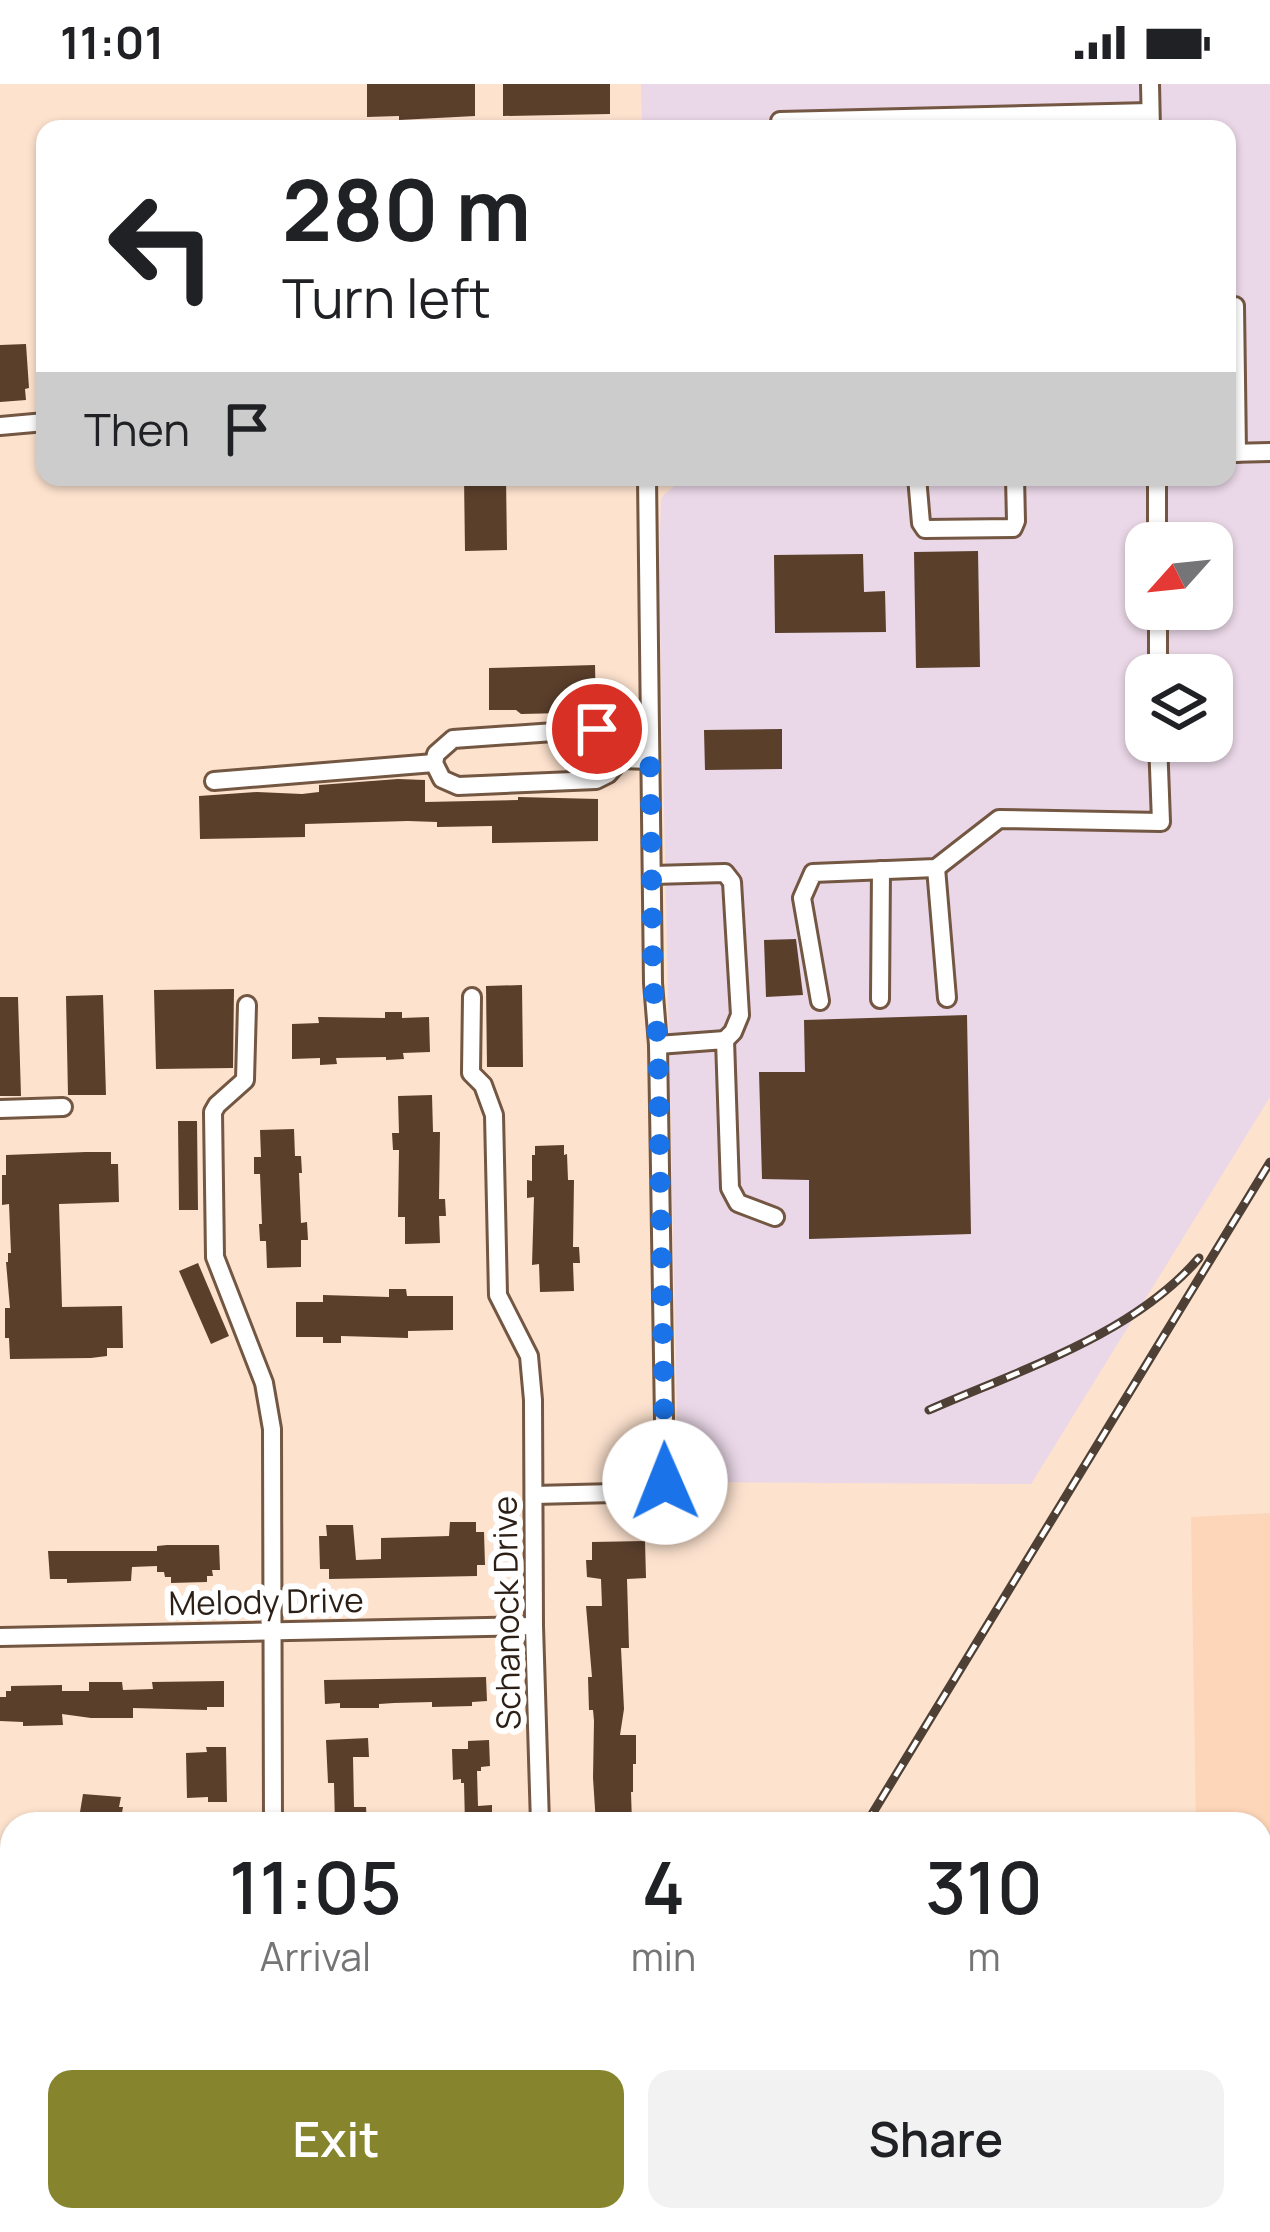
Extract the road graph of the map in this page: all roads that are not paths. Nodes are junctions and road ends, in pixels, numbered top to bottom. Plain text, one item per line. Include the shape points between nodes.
1 (1150, 84) edge
2 (1150, 120) edge
3 (36, 423) edge
4 (0, 426) edge
5 (1270, 452) edge
6 (1236, 453) edge
7 (647, 486) edge
8 (918, 486) edge
9 (1015, 486) edge
10 (1157, 486) edge
11 (1157, 522) edge
12 (621, 759) junction
13 (650, 760) junction
14 (1159, 762) edge
15 (434, 763) junction
16 (214, 781) dead end
17 (936, 868) junction
18 (881, 870) junction
19 (653, 874) junction
20 (472, 997) dead end
21 (947, 998) dead end
22 (880, 999) dead end
23 (820, 1001) dead end
24 (247, 1005) dead end
25 (724, 1040) junction
26 (658, 1045) junction
27 (63, 1107) dead end
28 (0, 1109) edge
29 (775, 1217) dead end
30 (534, 1495) junction
31 (534, 1626) junction
32 (273, 1630) junction
33 (0, 1637) edge
34 (273, 1812) edge
35 (540, 1812) edge

1 - 2 street
3 - 4 street
5 - 6 street
7 - 13 street
8 - 9 street via 926,529 1012,528
10 - 11 street
12 - 13 street
12 - 15 street via 596,780 458,786 442,779
12 - 15 street via 597,729 453,739
13 - 19 street
14 - 17 street via 1161,822 999,819
15 - 16 street
17 - 18 street
17 - 21 street
18 - 22 street
18 - 23 street via 813,873 802,898
19 - 25 street via 725,873 732,882 740,1015
19 - 26 street
20 - 30 street, Schanock Drive via 471,1073 494,1114 498,1295 529,1356
24 - 32 street via 245,1080 213,1112 215,1257 265,1383
25 - 26 street
25 - 29 street via 730,1188 738,1203
26 - 30 street via 665,1482 656,1492
27 - 28 street
30 - 31 street, Schanock Drive
31 - 32 street, Melody Drive
31 - 35 street, Schanock Drive
32 - 33 street, Melody Drive
32 - 34 street

